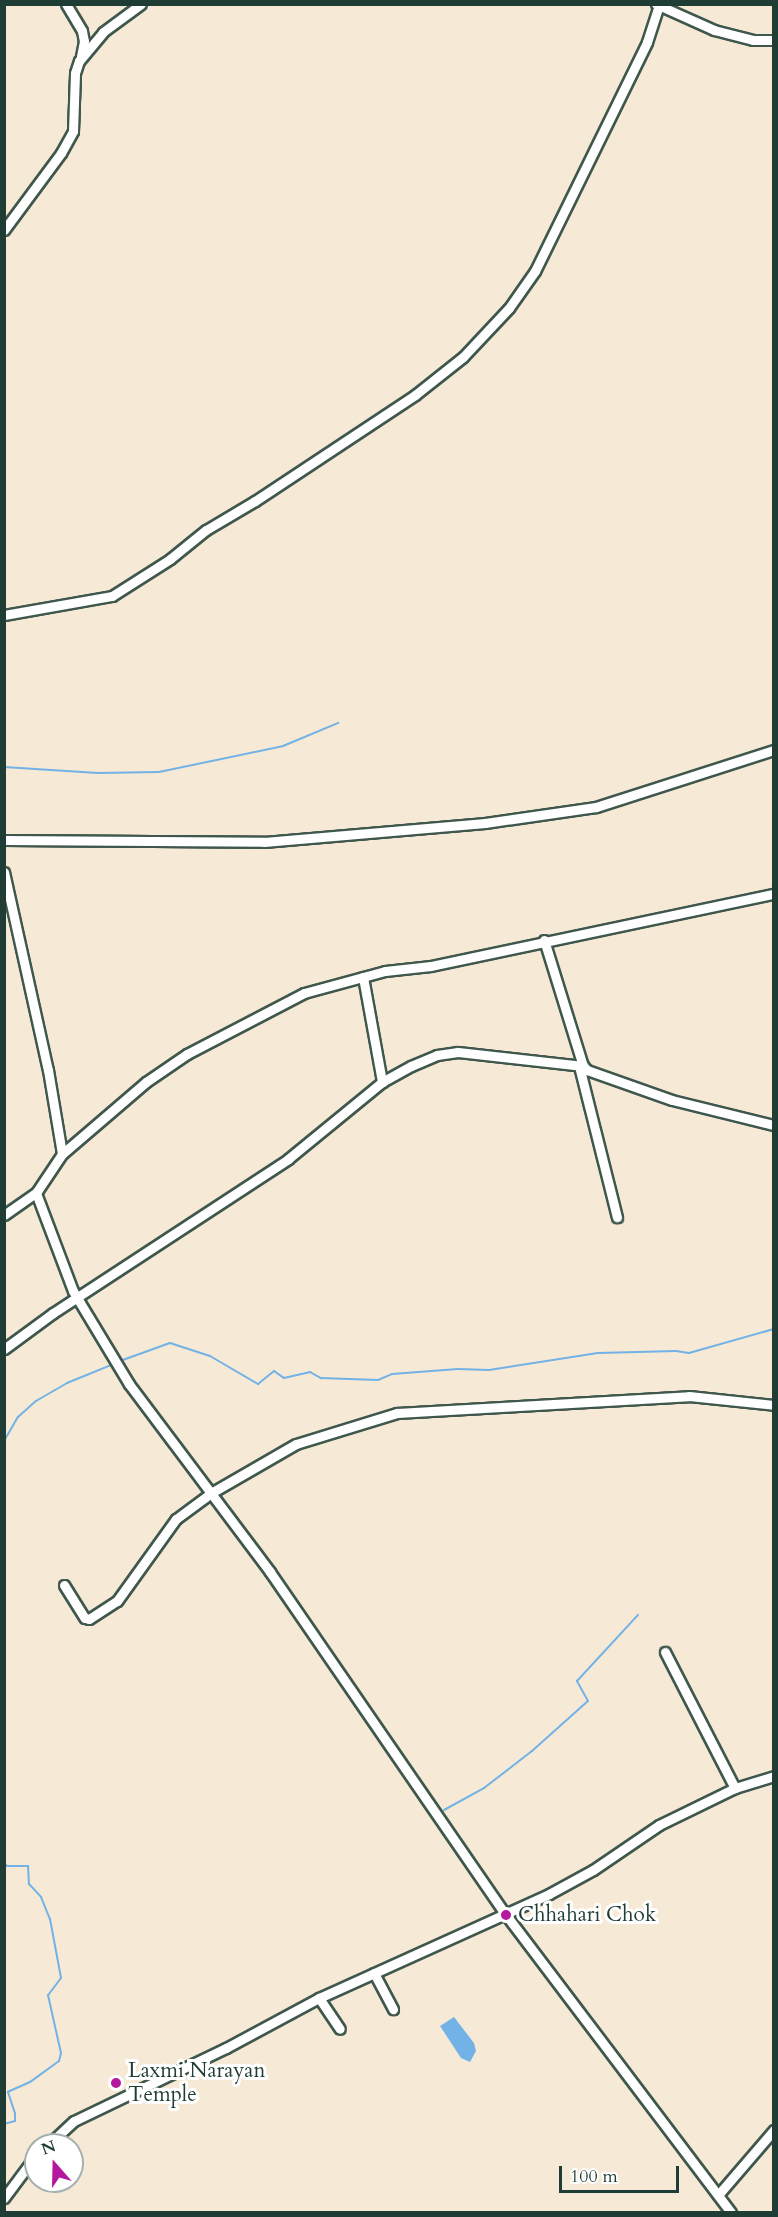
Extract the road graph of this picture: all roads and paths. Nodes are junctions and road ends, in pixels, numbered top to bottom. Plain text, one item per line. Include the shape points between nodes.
1 (66, 4) edge
2 (141, 4) edge
3 (658, 5) edge
4 (82, 31) junction
5 (103, 32) junction
6 (774, 40) edge
7 (80, 61) junction
8 (4, 230) edge
9 (4, 615) edge
10 (774, 750) edge
11 (4, 840) edge
12 (4, 872) edge
13 (774, 894) edge
14 (544, 940) junction
15 (363, 977) junction
16 (581, 1066) junction
17 (382, 1082) junction
18 (774, 1125) edge
19 (62, 1154) junction
20 (36, 1193) junction
21 (4, 1215) edge
22 (617, 1217) dead end
23 (78, 1299) junction
24 (4, 1349) edge
25 (774, 1405) edge
26 (211, 1492) junction
27 (64, 1585) dead end
28 (665, 1652) dead end
29 (774, 1776) edge
30 (735, 1788) junction
31 (506, 1915) junction
32 (374, 1972) junction
33 (319, 1998) junction
34 (393, 2009) dead end
35 (340, 2029) dead end
36 (774, 2130) edge
37 (61, 2133) edge
38 (24, 2172) edge
39 (718, 2196) junction
40 (4, 2198) edge
41 (731, 2212) edge

1 - 4 street
2 - 5 street
3 - 6 street via 714,30 753,40
3 - 9 street via 647,42 535,271 509,308 463,357 415,395 112,596
4 - 5 street via 94,35
4 - 7 street
5 - 7 street
7 - 8 street via 75,73 73,132
10 - 11 street via 596,807 485,823 264,842
12 - 19 street via 48,1070
13 - 14 street
14 - 15 street
14 - 16 street
15 - 17 street
15 - 19 street via 303,993 187,1054
16 - 17 street via 458,1052 436,1055
16 - 18 street via 672,1100
16 - 22 street
17 - 23 street via 288,1160
19 - 20 street
20 - 21 street
20 - 23 street
23 - 24 street
23 - 26 street via 129,1384
25 - 26 street via 689,1396 398,1413 296,1444
26 - 27 street via 176,1519 117,1601 89,1619
26 - 31 street
28 - 30 street
29 - 30 street
30 - 31 street via 659,1825 593,1870
31 - 32 street
31 - 39 street
32 - 33 street
32 - 34 street
33 - 35 street
33 - 37 street via 74,2121
36 - 39 street
38 - 40 street
39 - 41 street

